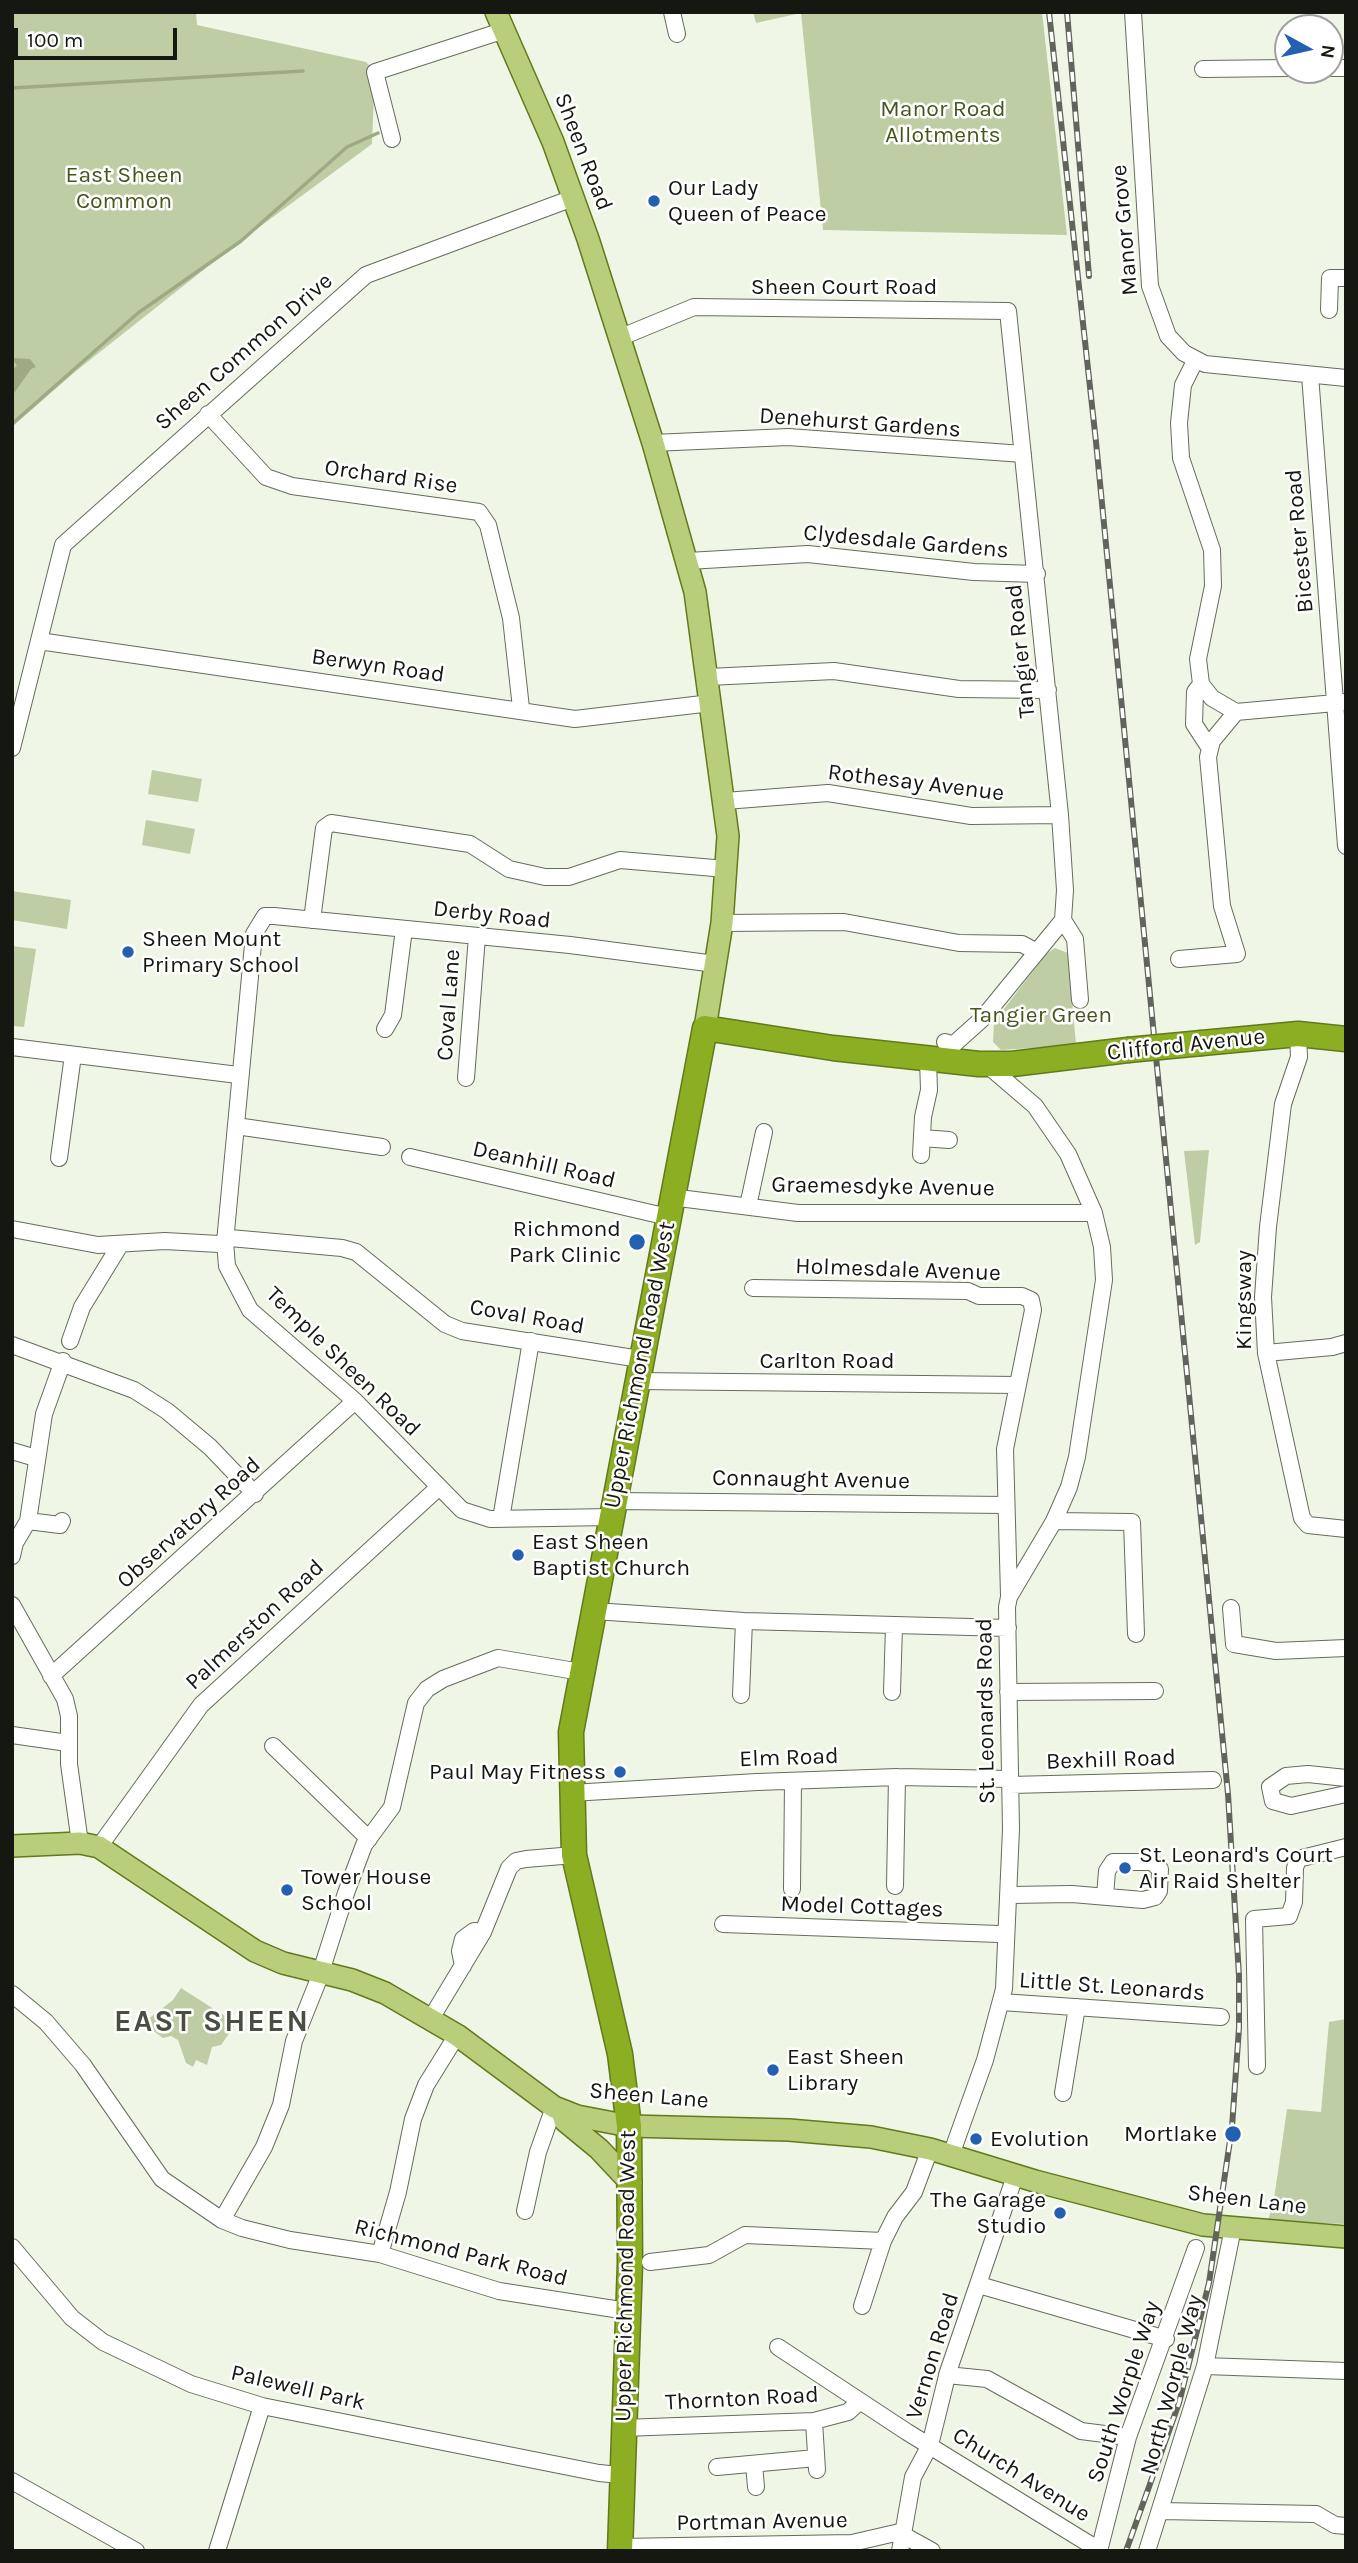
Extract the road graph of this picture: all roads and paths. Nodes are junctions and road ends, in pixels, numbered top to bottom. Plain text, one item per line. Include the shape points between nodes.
1 (672, 12) edge
2 (1133, 12) edge
3 (500, 21) edge
4 (677, 34) dead end
5 (1274, 68) edge
6 (1203, 69) dead end
7 (392, 139) dead end
8 (573, 198) junction
9 (1346, 278) edge
10 (1329, 310) dead end
11 (611, 314) joint
12 (619, 338) junction
13 (1195, 361) junction
14 (1310, 375) junction
15 (1016, 377) joint
16 (1346, 378) edge
17 (208, 414) junction
18 (653, 443) junction
19 (1023, 454) junction
20 (688, 561) junction
21 (1037, 574) junction
22 (39, 641) junction
23 (708, 677) junction
24 (1201, 684) junction
25 (1048, 690) junction
26 (1341, 702) edge
27 (711, 703) junction
28 (521, 708) junction
29 (1236, 712) junction
30 (1209, 747) junction
31 (12, 748) edge
32 (725, 801) junction
33 (1060, 815) junction
34 (1346, 846) edge
35 (726, 869) junction
36 (265, 916) joint
37 (312, 920) junction
38 (1063, 920) junction
39 (722, 923) junction
40 (404, 929) junction
41 (477, 936) junction
42 (1035, 951) junction
43 (1179, 959) dead end
44 (715, 964) junction
45 (1080, 1000) dead end
46 (705, 1028) junction
47 (385, 1029) dead end
48 (1298, 1034) junction
49 (1346, 1039) edge
50 (12, 1047) edge
51 (936, 1050) junction
52 (73, 1055) junction
53 (976, 1062) junction
54 (238, 1074) junction
55 (466, 1078) dead end
56 (236, 1126) junction
57 (764, 1132) dead end
58 (949, 1140) dead end
59 (382, 1147) dead end
60 (410, 1157) dead end
61 (59, 1158) dead end
62 (748, 1206) junction
63 (670, 1207) junction
64 (1094, 1213) junction
65 (12, 1229) edge
66 (225, 1242) junction
67 (120, 1245) junction
68 (752, 1288) dead end
69 (70, 1340) dead end
70 (531, 1341) junction
71 (1346, 1342) edge
72 (12, 1345) edge
73 (1266, 1353) junction
74 (63, 1361) junction
75 (638, 1370) junction
76 (1018, 1385) junction
77 (355, 1401) junction
78 (12, 1451) edge
79 (36, 1458) junction
80 (438, 1488) junction
81 (256, 1494) junction
82 (1006, 1505) junction
83 (613, 1509) junction
84 (501, 1519) junction
85 (28, 1521) junction
86 (62, 1521) dead end
87 (1054, 1521) junction
88 (1346, 1529) edge
89 (12, 1556) edge
90 (1009, 1597) junction
91 (12, 1605) edge
92 (1231, 1608) dead end
93 (594, 1611) junction
94 (744, 1621) junction
95 (894, 1626) junction
96 (1007, 1628) junction
97 (1136, 1634) dead end
98 (1346, 1648) edge
99 (581, 1672) junction
100 (51, 1676) junction
101 (1155, 1690) dead end
102 (891, 1692) dead end
103 (1008, 1692) junction
104 (741, 1695) dead end
105 (12, 1735) edge
106 (68, 1743) junction
107 (273, 1746) dead end
108 (897, 1777) junction
109 (1346, 1778) edge
110 (1213, 1780) dead end
111 (793, 1781) junction
112 (1010, 1782) junction
113 (571, 1793) junction
114 (1346, 1794) edge
115 (369, 1839) junction
116 (89, 1845) junction
117 (12, 1846) edge
118 (1346, 1847) edge
119 (574, 1855) junction
120 (895, 1886) dead end
121 (792, 1889) dead end
122 (1010, 1895) junction
123 (1105, 1896) junction
124 (723, 1924) dead end
125 (999, 1934) dead end
126 (320, 1973) junction
127 (12, 1994) edge
128 (1001, 2002) junction
129 (1077, 2007) junction
130 (1221, 2017) dead end
131 (430, 2020) junction
132 (457, 2035) junction
133 (1257, 2066) dead end
134 (1063, 2093) dead end
135 (558, 2109) junction
136 (629, 2126) junction
137 (930, 2149) junction
138 (951, 2155) junction
139 (1015, 2176) junction
140 (631, 2183) junction
141 (525, 2211) dead end
142 (222, 2220) junction
143 (1233, 2228) junction
144 (1346, 2237) edge
145 (883, 2241) junction
146 (12, 2247) edge
147 (1196, 2248) dead end
148 (380, 2254) junction
149 (650, 2262) dead end
150 (979, 2285) junction
151 (862, 2306) dead end
152 (627, 2311) junction
153 (1166, 2339) junction
154 (778, 2347) dead end
155 (1205, 2366) junction
156 (1346, 2371) edge
157 (947, 2375) junction
158 (859, 2402) junction
159 (262, 2406) junction
160 (814, 2421) junction
161 (623, 2428) junction
162 (1128, 2437) junction
163 (930, 2445) junction
164 (754, 2464) junction
165 (717, 2466) dead end
166 (621, 2474) junction
167 (12, 2481) edge
168 (756, 2487) dead end
169 (1161, 2511) junction
170 (1346, 2526) edge
171 (902, 2539) edge
172 (620, 2549) edge
173 (1099, 2550) edge
174 (136, 2551) edge
175 (217, 2551) edge
176 (932, 2551) edge
177 (1147, 2551) edge

1 - 4 street
2 - 13 street, Manor Grove via 1150,286 1168,336
3 - 7 street via 375,72
3 - 8 main road, Sheen Road via 554,142
5 - 6 street
8 - 11 main road, Sheen Road
8 - 17 street, Sheen Common Drive via 366,275
9 - 10 street via 1330,278
11 - 12 main road, Upper Richmond Road West
12 - 15 street, Sheen Court Road via 694,307 1008,310
12 - 18 main road, Upper Richmond Road West
13 - 14 street
13 - 24 street via 1184,385 1179,423 1181,458 1212,550 1213,586 1198,659
14 - 16 street
14 - 26 street, Bicester Road
15 - 19 street, Tangier Road
17 - 22 street, Sheen Common Drive via 62,545
17 - 28 street, Orchard Rise via 267,477 292,486 479,512 488,525 511,618
18 - 19 street, Denehurst Gardens via 788,437
18 - 20 main road, Upper Richmond Road West
19 - 21 street, Tangier Road
20 - 21 street, Clydesdale Gardens via 808,554
20 - 23 main road, Upper Richmond Road West
21 - 25 street, Tangier Road
22 - 28 street, Berwyn Road
22 - 31 street, Sheen Common Drive
23 - 25 street via 834,671 959,689
23 - 27 main road, Upper Richmond Road West
24 - 29 street via 1212,698
24 - 30 street via 1195,692 1194,724
25 - 33 street, Tangier Road
26 - 29 street
26 - 34 street, Bicester Road
27 - 28 street, Berwyn Road via 575,719
27 - 32 main road, Upper Richmond Road West
29 - 30 street
30 - 43 street via 1222,906 1237,954
32 - 33 street, Rothesay Avenue via 828,793 971,816
32 - 35 main road, Upper Richmond Road West
33 - 38 street, Tangier Road
35 - 37 street via 620,860 569,877 545,877 509,869 470,844 331,823 324,828
35 - 39 main road, Upper Richmond Road West
36 - 37 street, Derby Road
36 - 54 street, Temple Sheen Road via 254,934
37 - 40 street, Derby Road
38 - 42 street
38 - 45 street, Tangier Road via 1075,939
39 - 42 street via 844,922 959,943 1023,944
39 - 44 main road, Upper Richmond Road West
40 - 41 street, Derby Road
40 - 47 street via 393,1015
41 - 44 street, Derby Road
41 - 55 street, Coval Lane
42 - 51 street via 982,1019 953,1045
44 - 46 main road, Upper Richmond Road West
46 - 51 highway, Clifford Avenue
46 - 63 highway, Upper Richmond Road West
48 - 49 highway, Clifford Avenue
48 - 53 highway, Clifford Avenue, bridge
48 - 73 street, Kingsway via 1299,1056 1283,1104 1268,1227 1263,1297
50 - 52 street
51 - 53 highway, Clifford Avenue
51 - 58 street via 922,1146
52 - 54 street
52 - 61 street
53 - 64 street, St. Leonards Road via 1017,1088 1035,1107 1068,1154
54 - 56 street, Temple Sheen Road
56 - 59 street
56 - 66 street, Temple Sheen Road
57 - 62 street
60 - 63 street, Deanhill Road
62 - 63 street, Graemesdyke Avenue
62 - 64 street, Graemesdyke Avenue via 798,1213
63 - 75 highway, Upper Richmond Road West
64 - 87 street, St. Leonards Road via 1104,1269 1101,1315 1077,1457
65 - 67 street, Coval Road
66 - 67 street, Coval Road
66 - 70 street, Coval Road via 230,1238 349,1250 367,1259 445,1324 462,1331
66 - 77 street, Temple Sheen Road via 227,1266 250,1310
67 - 69 street via 82,1307
68 - 76 street, Holmesdale Avenue via 1022,1296 1031,1300 1033,1310
70 - 75 street, Coval Road
70 - 84 street
71 - 73 street
72 - 74 street
73 - 88 street, Kingsway via 1302,1518 1308,1525
74 - 79 street via 44,1415
74 - 81 street via 134,1390 167,1411 211,1447
75 - 76 street, Carlton Road
75 - 83 highway, Upper Richmond Road West
76 - 82 street via 1005,1449
77 - 80 street, Temple Sheen Road
77 - 81 street, Observatory Road
78 - 79 street
79 - 85 street
80 - 84 street, Temple Sheen Road via 472,1515
80 - 116 street, Palmerston Road via 201,1705
81 - 100 street, Observatory Road
82 - 83 street, Connaught Avenue
82 - 90 street
83 - 84 street, Temple Sheen Road
83 - 93 highway, Upper Richmond Road West
85 - 86 street via 60,1525
85 - 89 street
87 - 90 street, St. Leonards Road
87 - 97 street via 1132,1522
90 - 96 street, St. Leonards Road
91 - 100 street
92 - 98 street via 1234,1644 1276,1651
93 - 94 street
93 - 99 highway, Upper Richmond Road West
94 - 95 street
94 - 104 street
95 - 96 street
95 - 102 street
96 - 103 street, St. Leonards Road
99 - 113 highway, Upper Richmond Road West via 570,1732
99 - 115 street via 498,1658 427,1689 416,1703 392,1807
100 - 106 street via 65,1699
101 - 103 street
103 - 112 street, St. Leonards Road
105 - 106 street
106 - 116 street
107 - 115 street
108 - 111 street, Elm Road
108 - 112 street, Elm Road
108 - 120 street
109 - 114 street via 1286,1776 1270,1787 1273,1801 1291,1806
110 - 112 street, Bexhill Road
111 - 113 street, Elm Road
111 - 121 street
112 - 122 street, St. Leonards Road
113 - 119 highway, Upper Richmond Road West
115 - 126 street
116 - 117 main road
116 - 126 main road, Sheen Lane via 256,1951
118 - 133 street via 1298,1859 1289,1916 1254,1919
119 - 131 street via 516,1861 509,1868 483,1932
119 - 136 highway, Upper Richmond Road West via 620,2054
122 - 123 street
122 - 128 street, St. Leonards Road
123 - 123 street via 1155,1897 1160,1869 1152,1862 1113,1862 1107,1871
124 - 125 street, Model Cottages
126 - 131 main road, Sheen Lane via 370,1985
126 - 142 street via 293,2041 281,2105 264,2147
127 - 142 street, Richmond Park Road via 46,2022 83,2065 162,2179
128 - 129 street, Little St. Leonards
128 - 138 street, St. Leonards Road
129 - 130 street, Little St. Leonards
129 - 134 street
131 - 132 main road, Sheen Lane
132 - 135 main road, Sheen Lane
132 - 148 street via 426,2085 413,2119
135 - 136 main road, Sheen Lane
135 - 140 main road
135 - 141 street via 538,2152
136 - 137 main road, Sheen Lane via 834,2132
136 - 140 highway, Upper Richmond Road West
137 - 138 main road, Sheen Lane
137 - 145 street via 915,2192
138 - 139 main road, Sheen Lane
139 - 143 main road, Sheen Lane via 1203,2225
139 - 150 street, Vernon Road
140 - 152 highway, Upper Richmond Road West
142 - 148 street, Richmond Park Road via 290,2240
143 - 144 main road, Sheen Lane
143 - 155 street, North Worple Way
145 - 149 street via 746,2235 709,2255
145 - 151 street
146 - 159 street, Palewell Park via 63,2308 103,2342 191,2384
147 - 153 street, South Worple Way
148 - 152 street, Richmond Park Road via 499,2291
150 - 153 street
150 - 157 street, Vernon Road
152 - 161 highway, Upper Richmond Road West
153 - 162 street, South Worple Way
154 - 158 street, Church Avenue
155 - 156 street
155 - 169 street, North Worple Way
157 - 162 street via 987,2379 1081,2431
157 - 163 street, Vernon Road
158 - 160 street, Thornton Road via 848,2412
158 - 163 street, Church Avenue
159 - 166 street, Palewell Park
159 - 175 street
160 - 161 street, Thornton Road
160 - 164 street via 817,2464
161 - 166 highway, Upper Richmond Road West
162 - 173 street, South Worple Way
163 - 171 street, Vernon Road via 913,2477
163 - 173 street, Church Avenue
164 - 165 street
164 - 168 street
166 - 172 highway, Upper Richmond Road West
167 - 174 street
169 - 170 street via 1317,2514
169 - 177 street, North Worple Way
171 - 172 street, Portman Avenue
171 - 176 street

